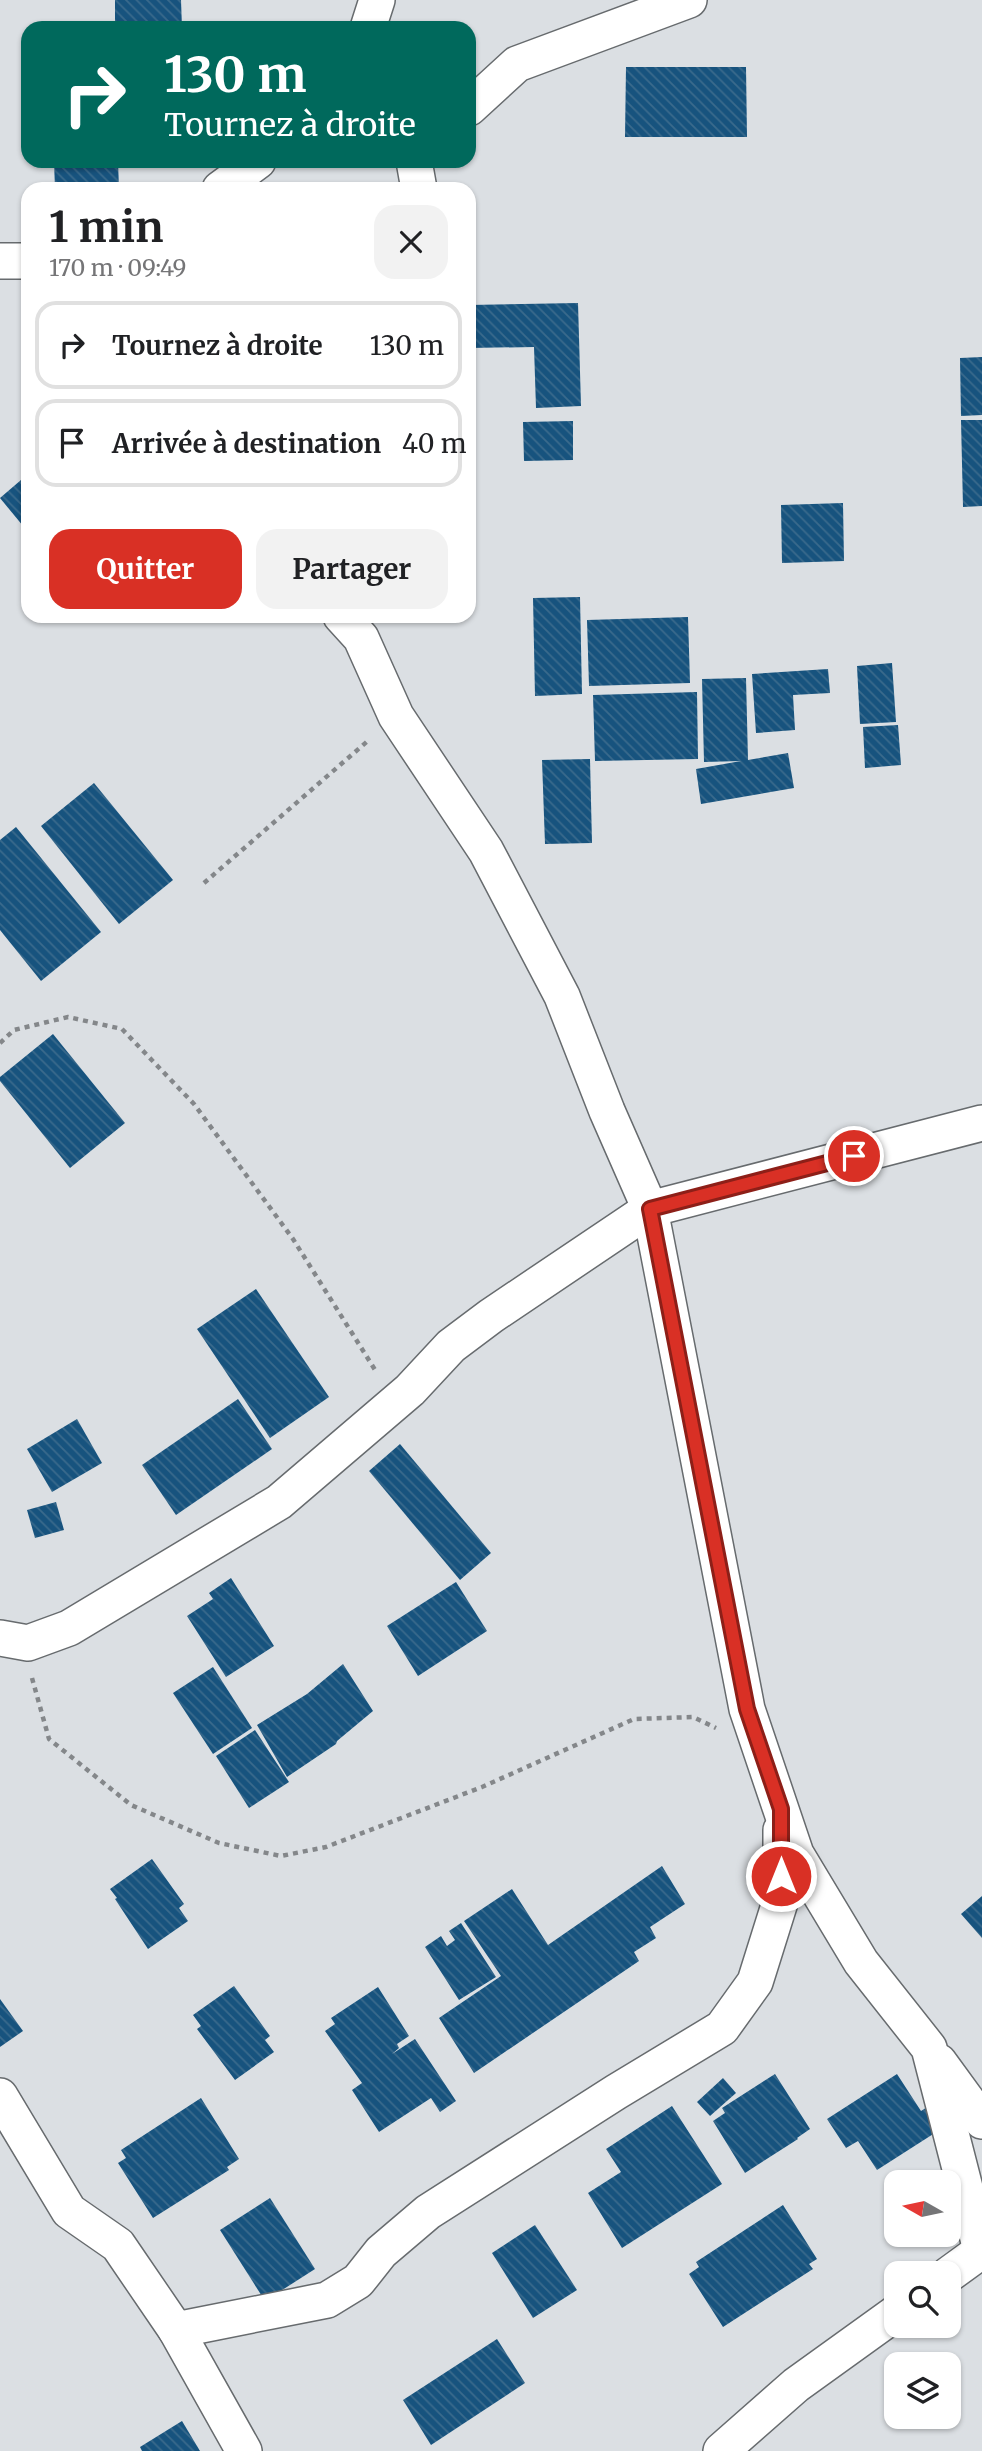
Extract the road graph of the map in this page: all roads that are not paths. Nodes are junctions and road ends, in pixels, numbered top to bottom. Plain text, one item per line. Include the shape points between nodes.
1 (378, 0) edge
2 (689, 0) edge
3 (370, 21) edge
4 (383, 21) edge
5 (476, 102) edge
6 (248, 168) edge
7 (230, 182) edge
8 (0, 261) edge
9 (21, 261) edge
10 (356, 623) edge
11 (982, 1123) edge
12 (650, 1209) junction
13 (14, 1641) edge
14 (781, 1809) junction
15 (929, 2048) junction
16 (0, 2096) edge
17 (982, 2121) edge
18 (982, 2253) edge
19 (961, 2267) edge
20 (884, 2322) edge
21 (176, 2330) junction
22 (244, 2451) edge
23 (721, 2451) edge

1 - 3 street
1 - 4 street
2 - 5 street via 517,64
6 - 7 street
8 - 9 street
10 - 12 street via 396,716 486,851 562,996
11 - 12 street
12 - 13 street via 452,1346 410,1390 279,1502 69,1628
12 - 14 street via 747,1709
14 - 15 street via 796,1854 861,1962
14 - 21 street via 781,1899 755,1982 722,2028 428,2212 381,2252 358,2281 327,2300
15 - 17 street
15 - 18 street
16 - 21 street via 69,2211 118,2245
18 - 19 street
20 - 23 street via 796,2385
21 - 22 street

